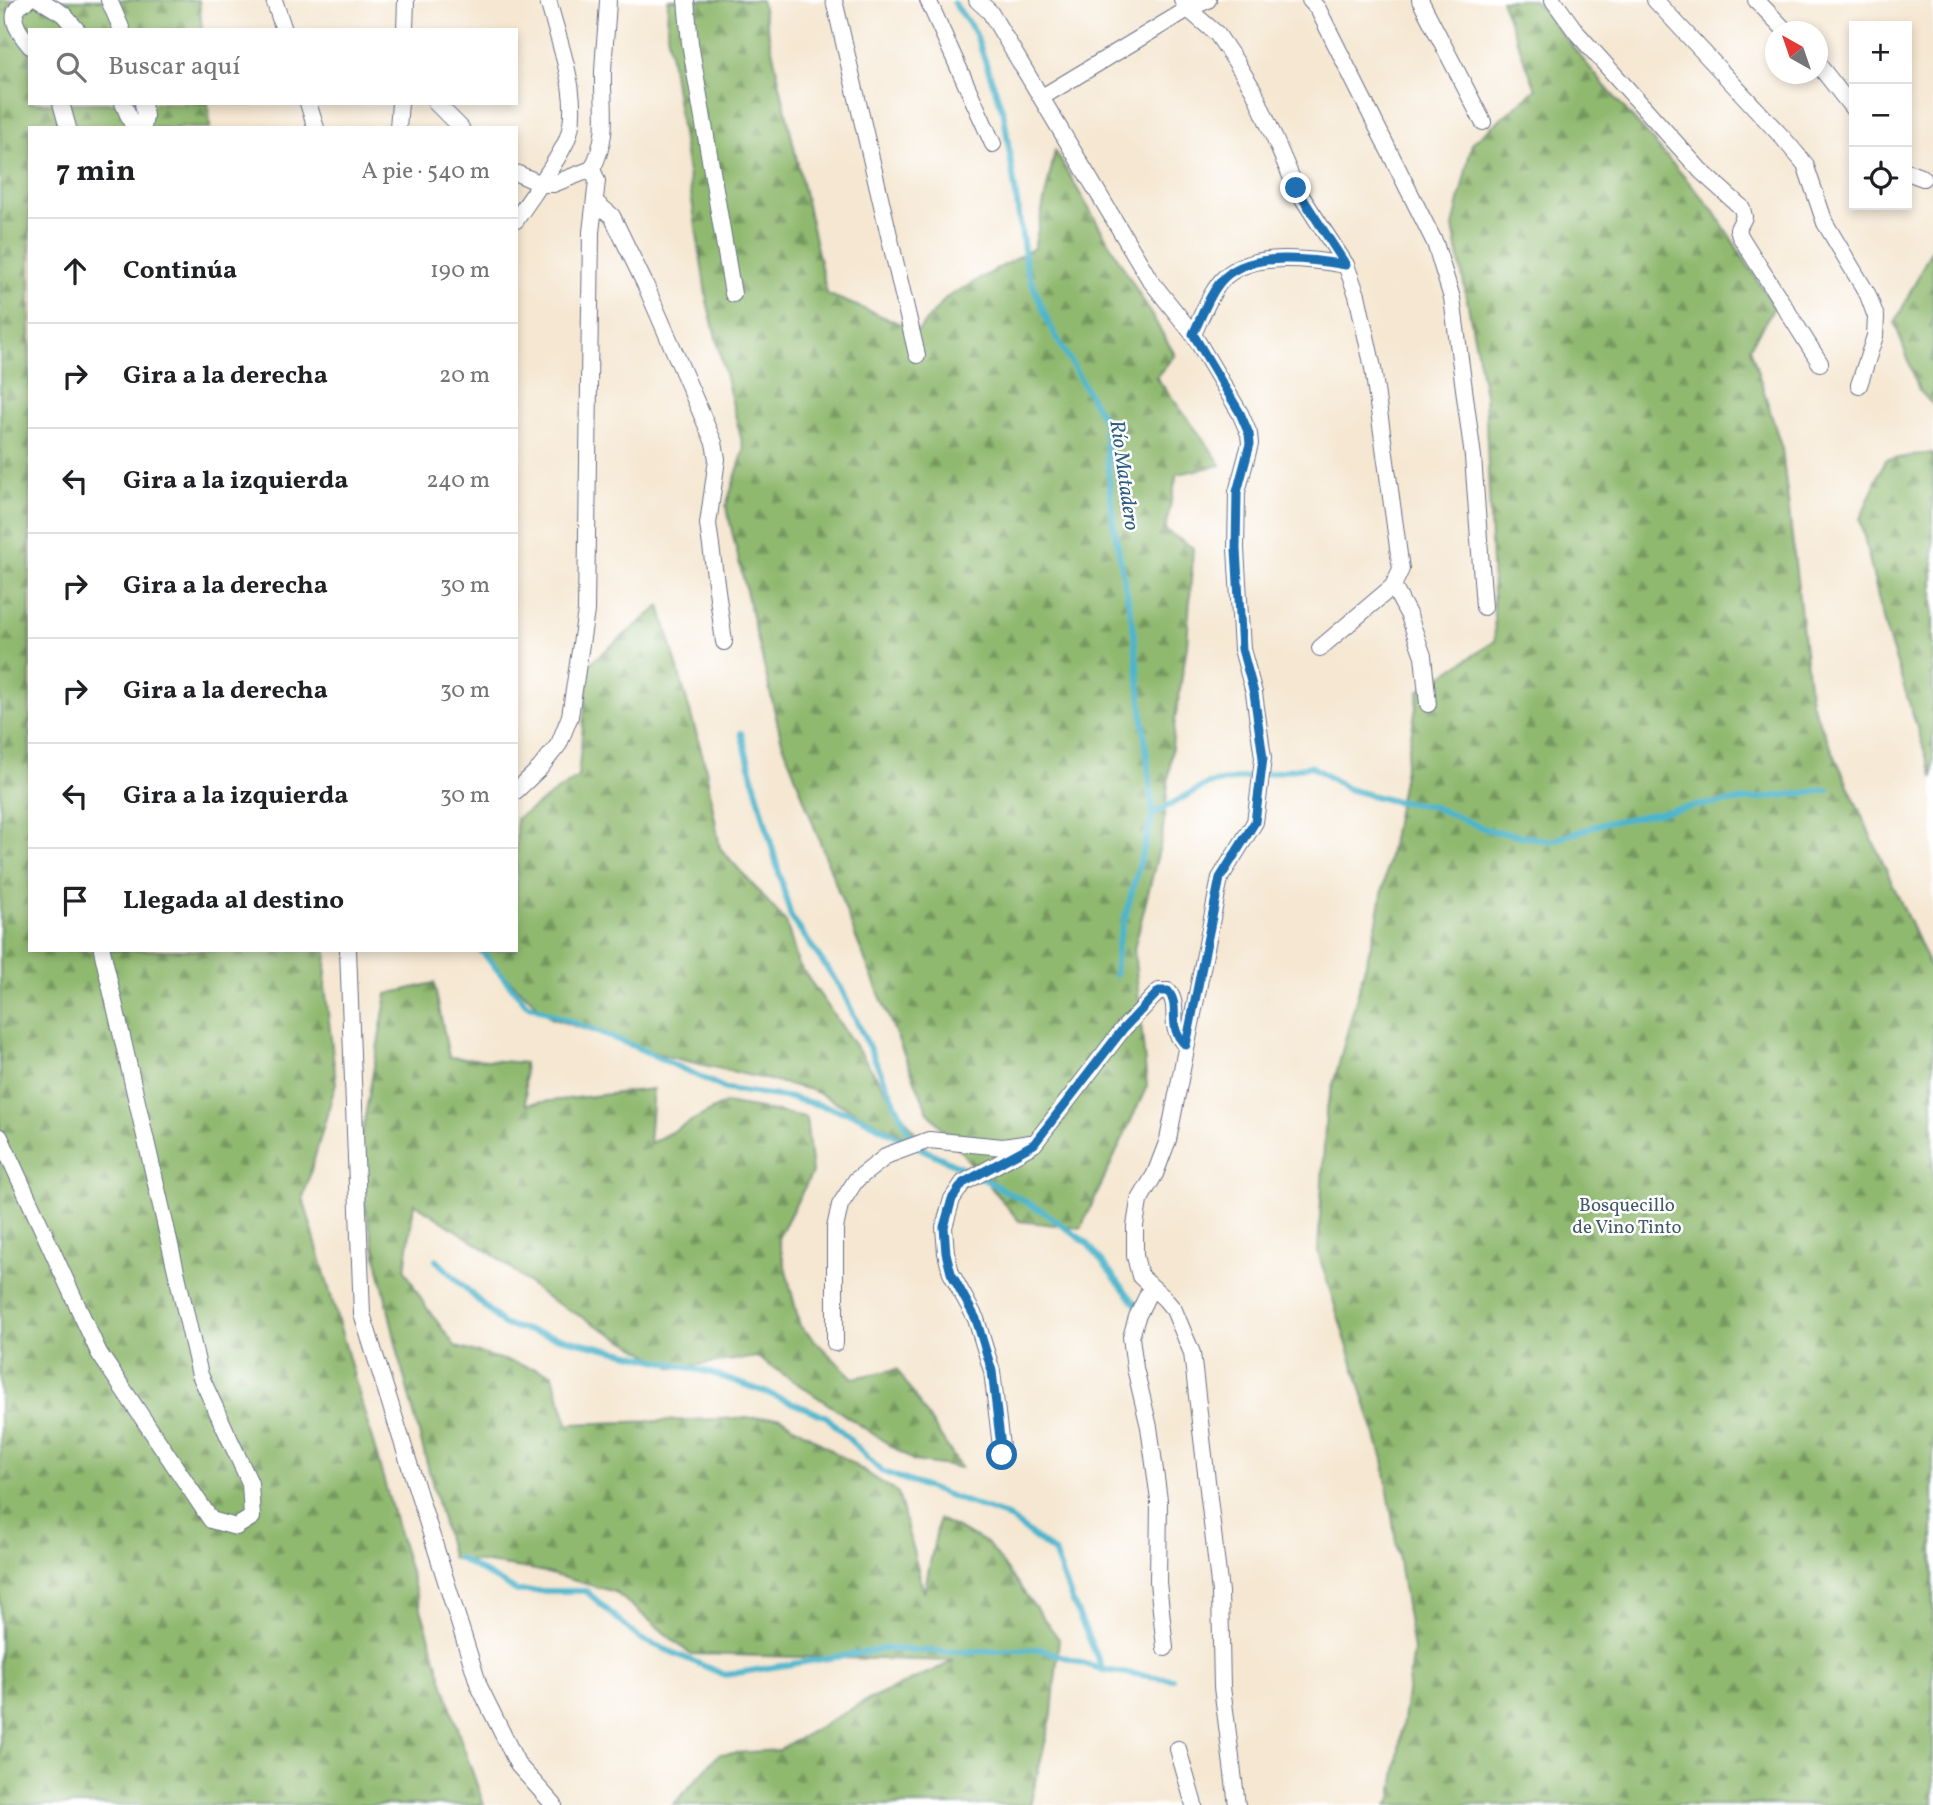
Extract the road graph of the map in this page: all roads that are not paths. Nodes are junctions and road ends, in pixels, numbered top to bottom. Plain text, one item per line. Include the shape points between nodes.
1 (28, 0) edge
2 (40, 0) edge
3 (109, 0) edge
4 (274, 0) edge
5 (405, 0) edge
6 (548, 0) edge
7 (608, 0) edge
8 (686, 0) edge
9 (834, 0) edge
10 (928, 0) edge
11 (977, 0) edge
12 (1208, 0) edge
13 (1310, 0) edge
14 (1420, 0) edge
15 (1553, 0) edge
16 (1655, 0) edge
17 (1756, 0) edge
18 (1185, 5) edge
19 (1776, 21) edge
20 (75, 28) edge
21 (121, 28) edge
22 (283, 28) edge
23 (405, 28) edge
24 (28, 43) edge
25 (1828, 77) edge
26 (1042, 97) junction
27 (1849, 104) edge
28 (62, 105) edge
29 (124, 105) edge
30 (143, 105) edge
31 (309, 105) edge
32 (400, 105) edge
33 (438, 105) edge
34 (1483, 122) dead end
35 (67, 126) edge
36 (133, 126) edge
37 (143, 126) edge
38 (315, 126) edge
39 (398, 126) edge
40 (459, 126) edge
41 (993, 144) dead end
42 (592, 169) junction
43 (518, 174) edge
44 (1912, 174) edge
45 (1923, 178) dead end
46 (542, 184) junction
47 (595, 202) junction
48 (518, 217) edge
49 (1346, 265) junction
50 (733, 294) dead end
51 (1193, 334) junction
52 (917, 355) dead end
53 (1820, 363) dead end
54 (1858, 384) dead end
55 (1393, 586) junction
56 (1484, 607) dead end
57 (724, 642) dead end
58 (1320, 648) dead end
59 (1427, 704) dead end
60 (518, 789) edge
61 (102, 952) edge
62 (348, 952) edge
63 (1186, 1045) junction
64 (0, 1137) edge
65 (1036, 1142) junction
66 (1151, 1288) junction
67 (835, 1343) dead end
68 (1002, 1455) dead end
69 (1166, 1648) dead end
70 (1178, 1749) dead end
71 (554, 1805) edge
72 (1194, 1805) edge
73 (1237, 1805) edge

1 - 24 street via 15,10 13,18
2 - 20 street
3 - 21 street
4 - 22 street
5 - 23 street
6 - 46 street via 573,105 567,141
7 - 42 street via 604,134
8 - 50 street
9 - 52 street
10 - 41 street
11 - 26 street via 990,12
12 - 18 street
13 - 56 street via 1435,243 1452,298 1473,457
14 - 34 street
15 - 53 street via 1692,161 1742,208 1740,236
16 - 54 street via 1805,164 1825,223 1876,317 1875,336
17 - 19 street
18 - 26 street
18 - 49 street via 1217,34 1254,91 1296,188
25 - 27 street
26 - 51 street via 1150,280
28 - 35 street
29 - 36 street
30 - 37 street
31 - 38 street
32 - 39 street
33 - 40 street
42 - 46 street
42 - 47 street via 597,181
43 - 46 street
44 - 45 street
46 - 48 street
47 - 57 street via 612,216 714,443 717,459 708,524
47 - 60 street via 586,611 570,716 559,744
49 - 51 street via 1306,258 1248,263 1225,277
49 - 55 street via 1373,368 1401,569
51 - 63 street via 1249,434 1237,492 1236,549 1242,649 1263,758 1255,822 1220,878
55 - 58 street
55 - 59 street via 1423,656
61 - 64 street via 200,1375 250,1483 252,1517 236,1527 211,1520 99,1353
62 - 71 street via 362,1314 480,1686 518,1765
63 - 65 street via 1175,1032 1173,998 1168,991 1159,991 1123,1029
63 - 66 street via 1168,1140 1139,1201 1135,1226 1140,1276
65 - 67 street via 1003,1147 929,1140 888,1155 856,1180 840,1205 835,1228
65 - 68 street via 963,1183 952,1199 944,1227 951,1273 976,1319 992,1371
66 - 69 street via 1132,1337 1159,1500 1158,1582
66 - 73 street via 1174,1310 1192,1353 1220,1592 1222,1686
70 - 72 street

